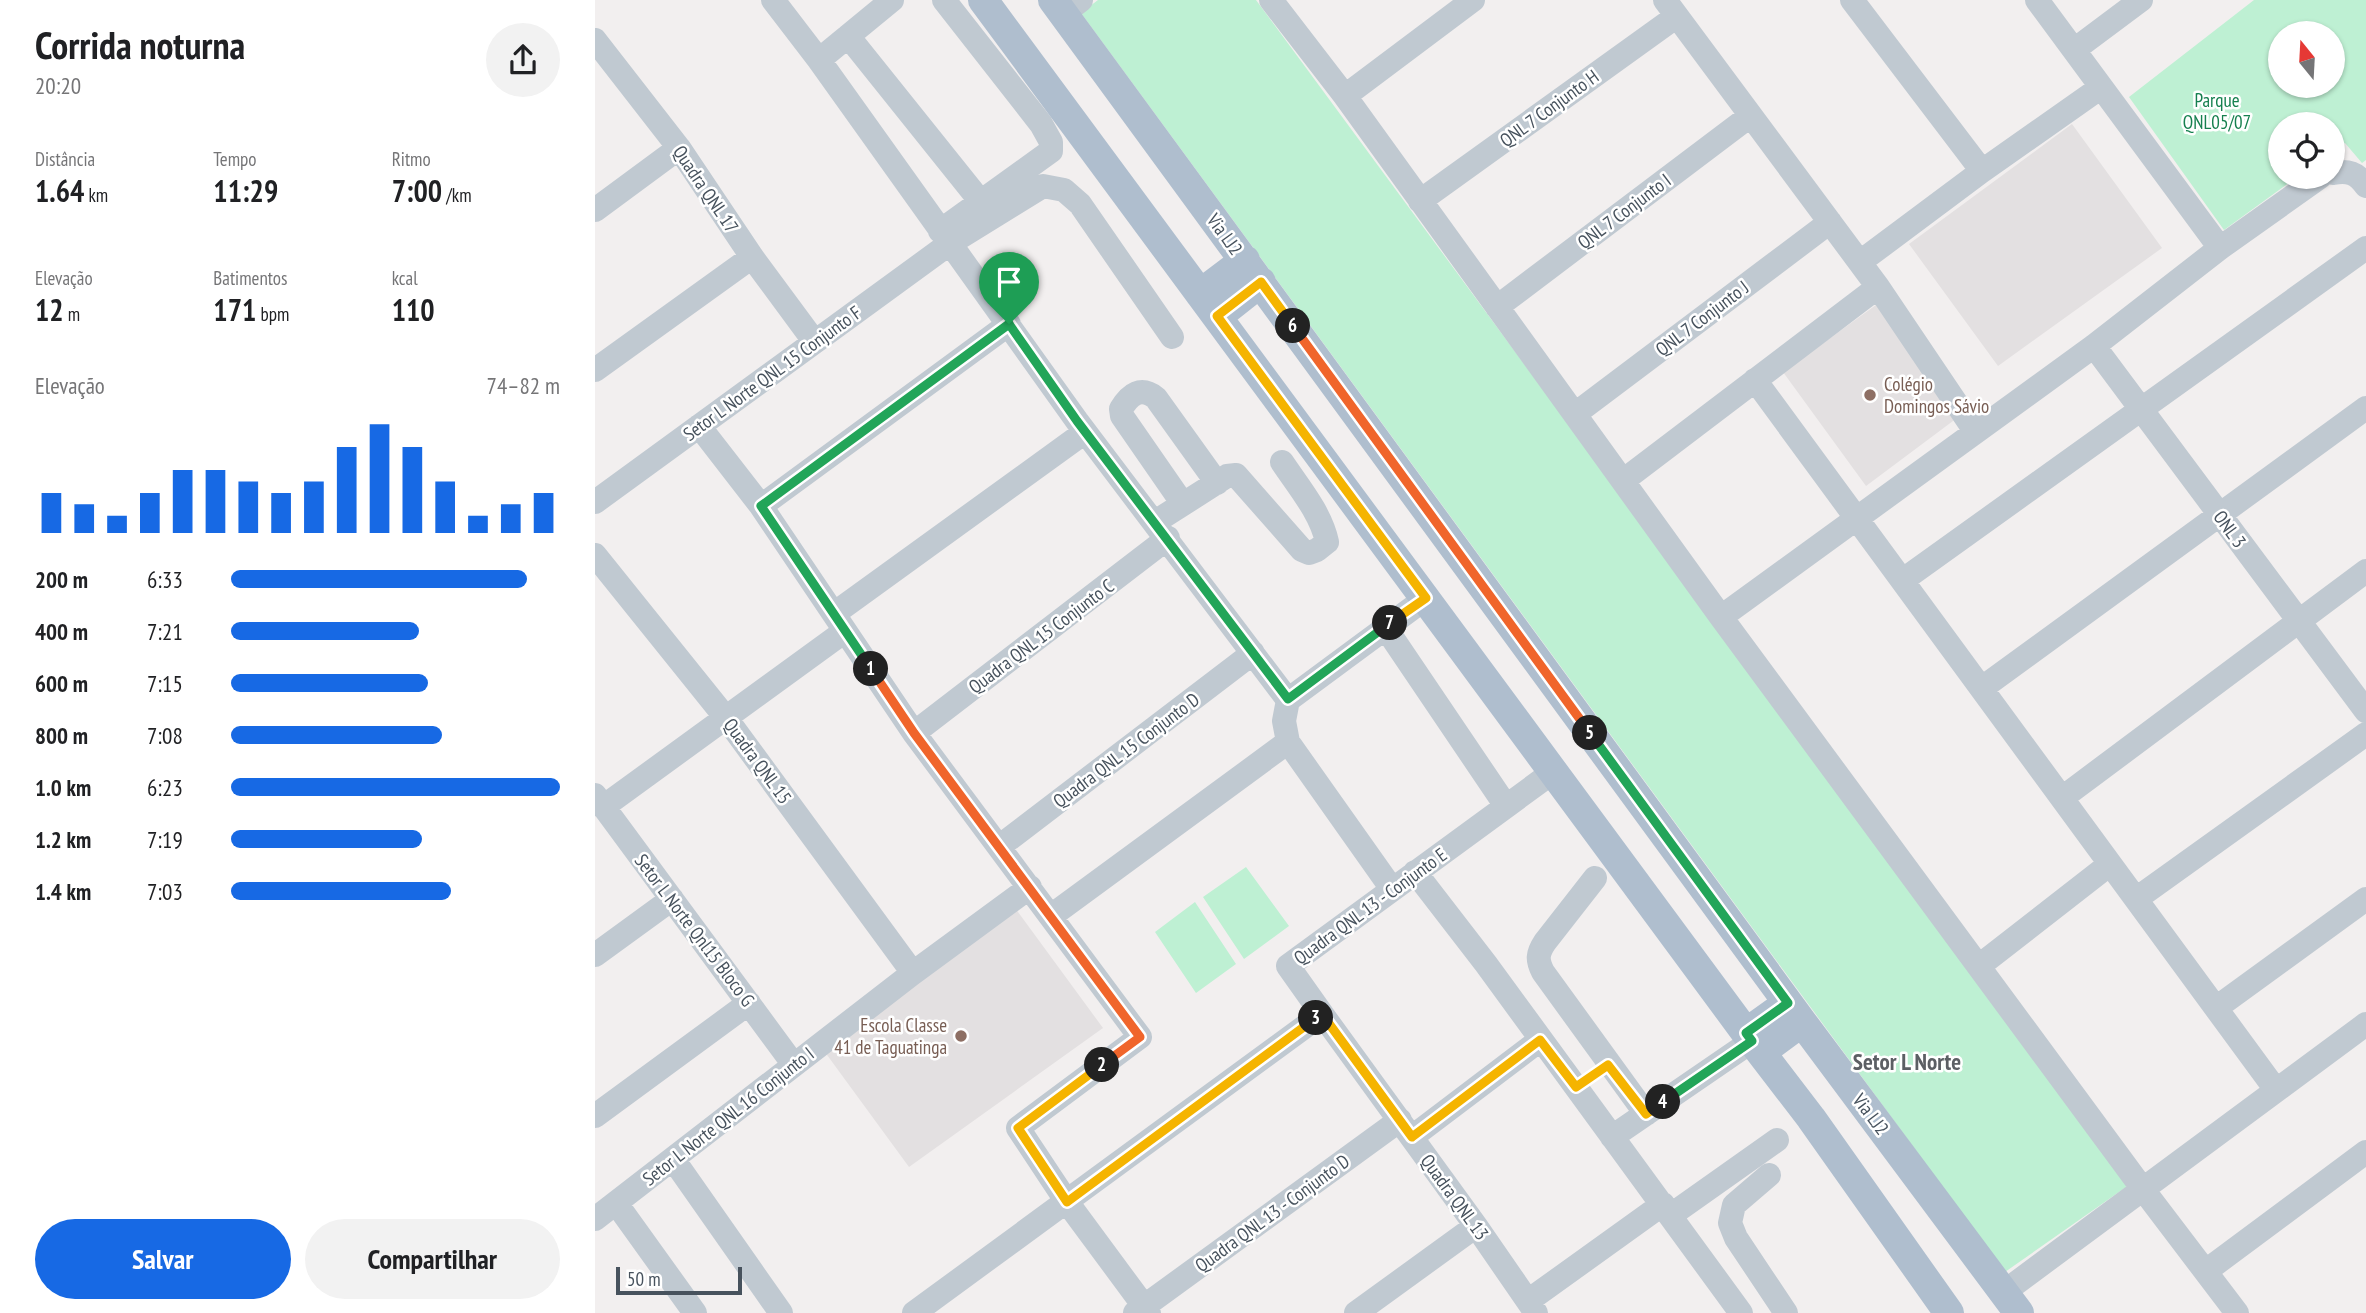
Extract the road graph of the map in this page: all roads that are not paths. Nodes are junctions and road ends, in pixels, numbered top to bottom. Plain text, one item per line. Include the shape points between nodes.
1 (773, 0) edge
2 (892, 0) edge
3 (944, 0) edge
4 (983, 0) edge
5 (1271, 0) edge
6 (1473, 0) edge
7 (1852, 0) edge
8 (2037, 0) edge
9 (2141, 0) edge
10 (1066, 5) edge
11 (1671, 8) edge
12 (848, 36) junction
13 (596, 43) edge
14 (2074, 50) junction
15 (819, 60) junction
16 (2100, 88) junction
17 (1345, 96) junction
18 (1750, 116) junction
19 (678, 148) junction
20 (1982, 171) junction
21 (2345, 171) edge
22 (2364, 180) edge
23 (2303, 189) edge
24 (1420, 201) junction
25 (981, 202) junction
26 (595, 210) edge
27 (1830, 222) junction
28 (944, 238) junction
29 (2220, 248) junction
30 (2366, 248) edge
31 (752, 257) junction
32 (1860, 262) junction
33 (1253, 271) junction
34 (1878, 287) junction
35 (1209, 305) junction
36 (1497, 307) junction
37 (1009, 324) junction
38 (1172, 337) dead end
39 (814, 341) junction
40 (2094, 346) junction
41 (595, 370) edge
42 (1755, 380) junction
43 (2366, 408) edge
44 (2143, 410) junction
45 (1575, 414) junction
46 (699, 426) junction
47 (1975, 431) junction
48 (1085, 432) junction
49 (1282, 461) dead end
50 (1623, 480) junction
51 (1217, 483) junction
52 (595, 502) edge
53 (1183, 504) junction
54 (761, 506) junction
55 (2220, 516) junction
56 (1856, 519) junction
57 (1162, 530) junction
58 (595, 555) edge
59 (2366, 571) edge
60 (1903, 580) junction
61 (1426, 598) junction
62 (1721, 617) junction
63 (2298, 621) junction
64 (840, 622) junction
65 (1385, 627) junction
66 (1253, 653) junction
67 (1982, 688) junction
68 (1288, 699) junction
69 (2366, 710) edge
70 (726, 718) junction
71 (914, 733) junction
72 (2366, 734) edge
73 (1288, 742) junction
74 (1553, 772) junction
75 (2061, 797) junction
76 (599, 801) edge
77 (1506, 806) junction
78 (1000, 846) junction
79 (2110, 864) junction
80 (1415, 872) junction
81 (1595, 878) dead end
82 (1030, 887) junction
83 (1392, 890) junction
84 (2136, 898) junction
85 (672, 899) junction
86 (2366, 899) edge
87 (1051, 916) junction
88 (595, 955) edge
89 (1979, 966) junction
90 (913, 973) junction
91 (749, 1003) junction
92 (2216, 1008) junction
93 (1795, 1012) junction
94 (1322, 1014) junction
95 (2366, 1024) edge
96 (1540, 1040) junction
97 (1753, 1042) junction
98 (794, 1065) junction
99 (1608, 1065) junction
100 (1576, 1087) junction
101 (2276, 1090) junction
102 (1646, 1114) junction
103 (595, 1116) edge
104 (1406, 1129) junction
105 (1612, 1137) junction
106 (1777, 1140) dead end
107 (2366, 1152) edge
108 (673, 1159) junction
109 (1769, 1175) dead end
110 (2142, 1188) junction
111 (1067, 1202) junction
112 (616, 1203) junction
113 (1667, 1210) junction
114 (595, 1219) edge
115 (1476, 1226) junction
116 (2206, 1271) junction
117 (2012, 1303) edge
118 (1532, 1307) edge
119 (1143, 1311) edge
120 (779, 1312) edge
121 (695, 1313) edge
122 (914, 1313) edge
123 (1356, 1313) edge
124 (1741, 1313) edge
125 (1785, 1313) edge
126 (1949, 1313) edge
127 (2237, 1313) edge

1 - 15 street
2 - 12 street
3 - 25 street via 1051,142 1051,151
4 - 35 main road
5 - 17 street
6 - 17 street
7 - 20 street
8 - 14 street
9 - 14 street
10 - 33 main road, Via LJ2
11 - 18 street
11 - 24 street, QNL 7 Conjunto H
12 - 15 street
12 - 25 street
13 - 19 street, Quadra QNL 17
14 - 16 street
15 - 28 street
16 - 20 street
16 - 29 street
17 - 24 street
18 - 27 street
18 - 36 street, QNL 7 Conjunto I
19 - 26 street
19 - 31 street, Quadra QNL 17
20 - 32 street
21 - 22 street
23 - 29 street
24 - 36 street
25 - 28 street
27 - 32 street
27 - 45 street, QNL 7 Conjunto J
28 - 37 street
28 - 38 street via 1043,186 1064,190 1151,288
28 - 39 street, Setor L Norte QNL 15 Conjunto F
29 - 40 street
30 - 44 street
31 - 39 street, Quadra QNL 17
31 - 41 street
32 - 34 street
33 - 35 main road
33 - 93 main road, Via LJ2
34 - 42 street
34 - 47 street
35 - 61 main road
36 - 45 street
37 - 48 street
37 - 54 street
39 - 46 street, Setor L Norte QNL 15 Conjunto F
40 - 44 street, ONL 3
40 - 47 street
42 - 50 street
42 - 56 street
43 - 55 street
44 - 55 street, ONL 3
44 - 60 street
45 - 50 street
46 - 52 street, Setor L Norte QNL 15 Conjunto F
46 - 54 street
47 - 56 street
48 - 57 street
48 - 64 street
49 - 51 street via 1326,537 1327,542 1309,553 1236,475
50 - 62 street
51 - 53 street, Quadra QNL 15 Conjunto C
51 - 53 street via 1156,398 1140,391 1125,402 1122,416
53 - 57 street, Quadra QNL 15 Conjunto C
54 - 64 street
55 - 63 street, ONL 3
55 - 67 street
56 - 60 street
56 - 62 street
57 - 66 street
57 - 71 street, Quadra QNL 15 Conjunto C
58 - 70 street, Quadra QNL 15
59 - 63 street
60 - 67 street
61 - 65 street
61 - 74 main road
62 - 89 street
63 - 69 street, ONL 3
63 - 75 street
64 - 70 street
64 - 71 street
65 - 68 street
65 - 77 street
66 - 68 street
66 - 78 street, Quadra QNL 15 Conjunto D
67 - 75 street
68 - 73 street via 1284,721
70 - 76 street
70 - 90 street, Quadra QNL 15
71 - 78 street
72 - 84 street
73 - 83 street
73 - 87 street
74 - 77 street, Quadra QNL 13 - Conjunto E
74 - 97 main road
75 - 79 street
76 - 85 street, Setor L Norte Qnl15 Bloco G
77 - 80 street, Quadra QNL 13 - Conjunto E
78 - 82 street
79 - 84 street
79 - 89 street
80 - 83 street, Quadra QNL 13 - Conjunto E
80 - 96 street
81 - 99 street via 1545,942 1538,961
82 - 87 street
82 - 90 street, Setor L Norte QNL 16 Conjunto I
83 - 94 street, Quadra QNL 13 - Conjunto E via 1288,966
84 - 92 street
85 - 88 street
85 - 91 street, Setor L Norte Qnl15 Bloco G
86 - 92 street
87 - 111 street via 1140,1037 1018,1128
89 - 110 street
90 - 98 street, Setor L Norte QNL 16 Conjunto I
91 - 98 street, Setor L Norte Qnl15 Bloco G
91 - 103 street
92 - 101 street
93 - 97 main road
93 - 117 main road, Via LJ2
94 - 104 street, Quadra QNL 13
94 - 111 street
95 - 101 street
96 - 100 street
96 - 104 street, Quadra QNL 13 - Conjunto D
97 - 102 street
97 - 126 main road
98 - 108 street, Setor L Norte QNL 16 Conjunto I
99 - 100 street
99 - 102 street
100 - 105 street
101 - 110 street
102 - 105 street
104 - 115 street, Quadra QNL 13
104 - 119 street, Quadra QNL 13 - Conjunto D
105 - 113 street
106 - 113 street
107 - 116 street
108 - 112 street, Setor L Norte QNL 16 Conjunto I
108 - 120 street
109 - 125 street via 1734,1205 1730,1223
110 - 116 street
110 - 117 street
111 - 119 street
111 - 122 street
112 - 114 street, Setor L Norte QNL 16 Conjunto I
112 - 121 street
113 - 118 street
113 - 124 street
115 - 118 street, Quadra QNL 13
115 - 123 street
116 - 127 street

